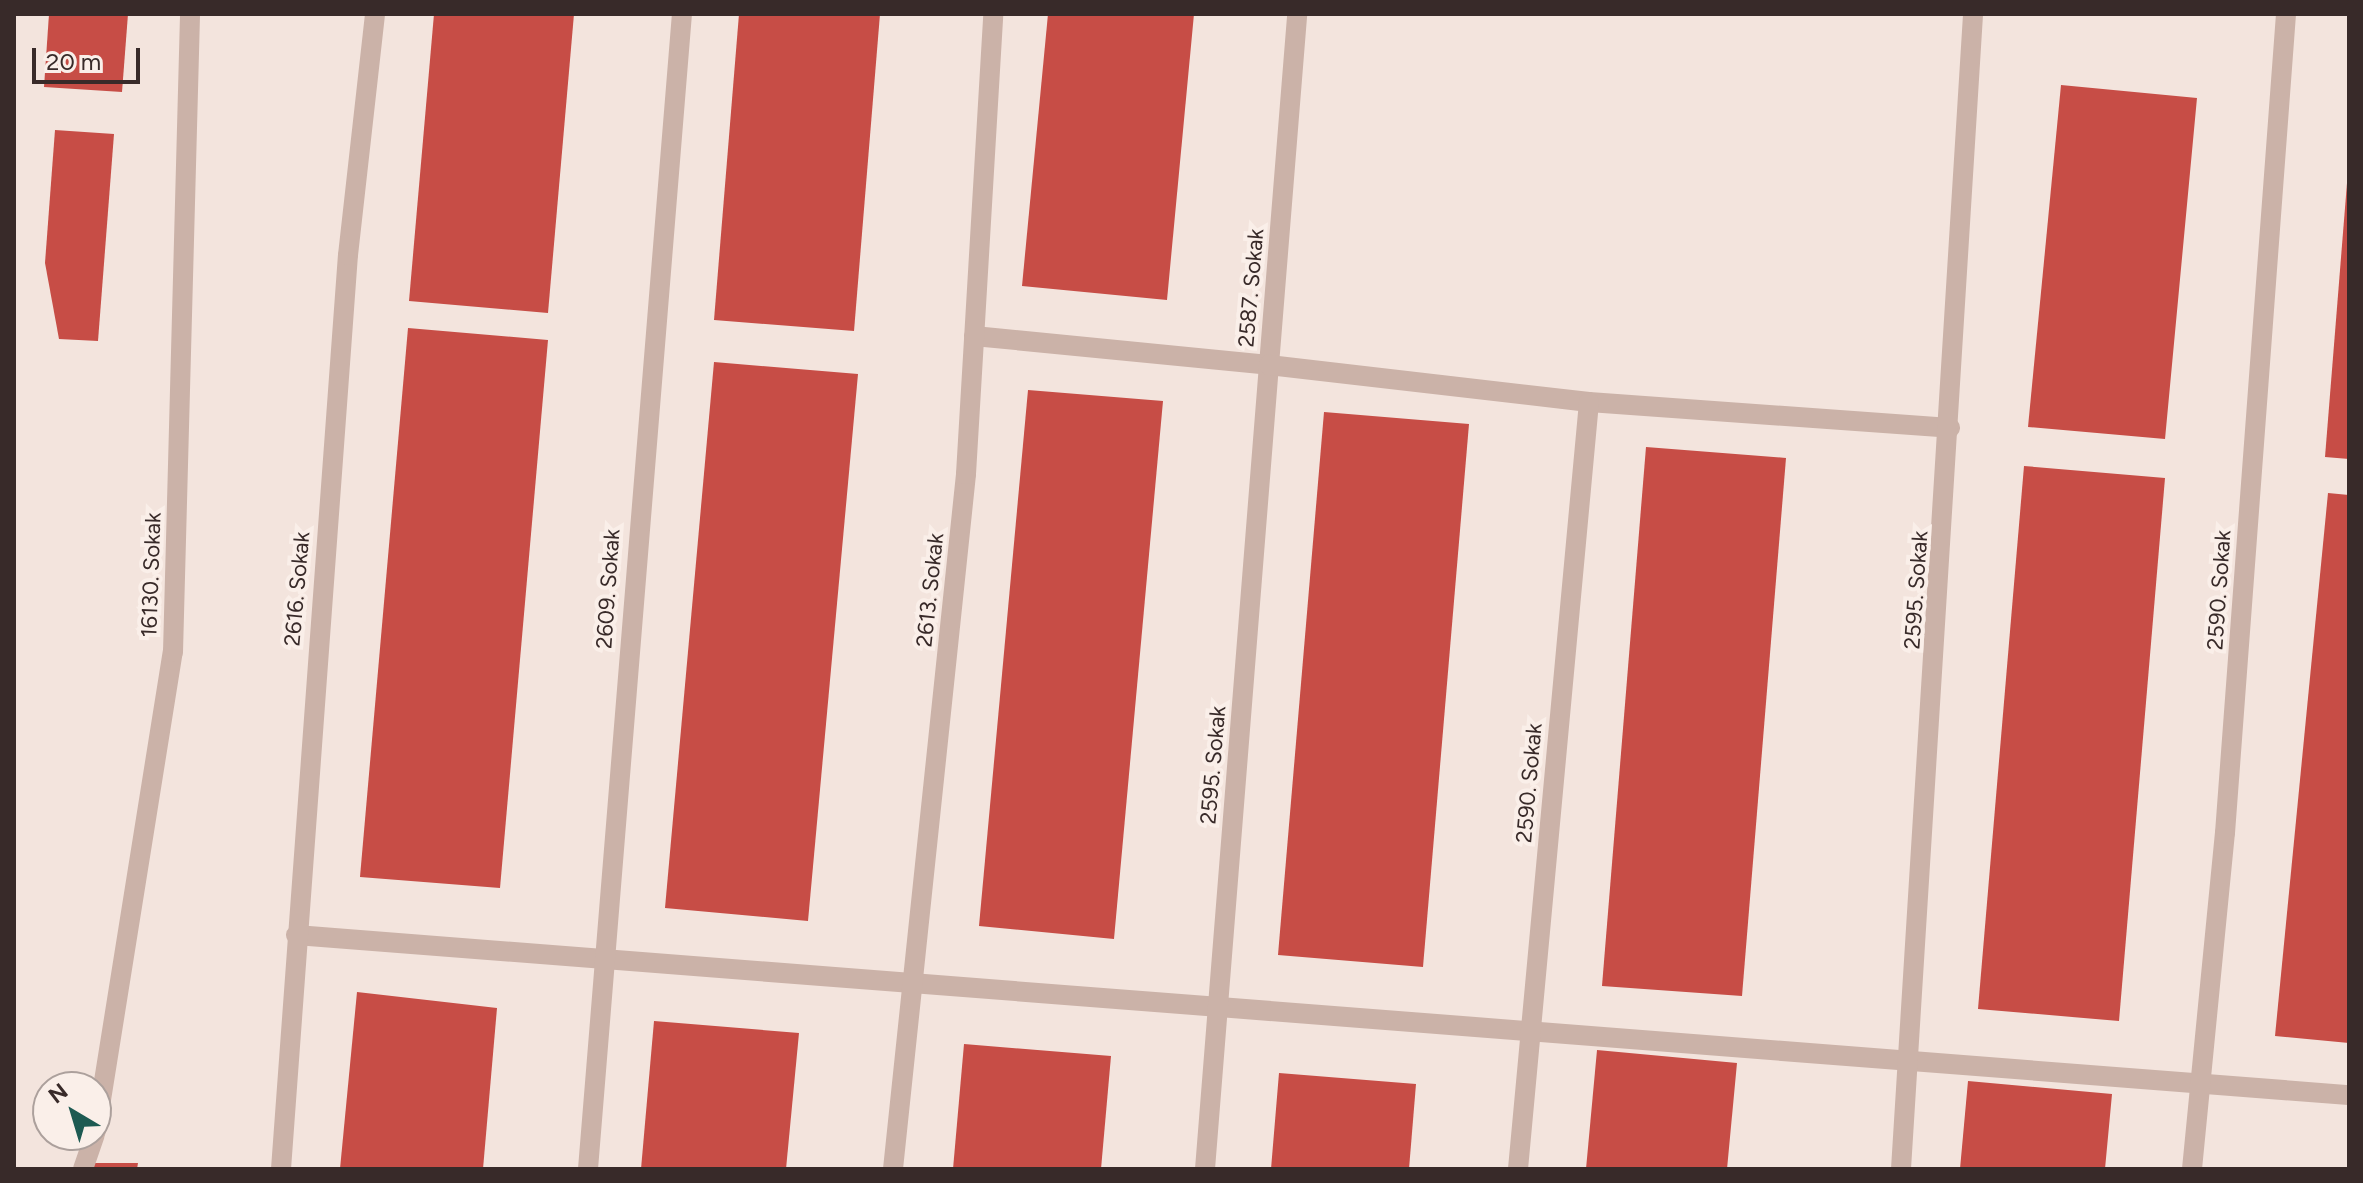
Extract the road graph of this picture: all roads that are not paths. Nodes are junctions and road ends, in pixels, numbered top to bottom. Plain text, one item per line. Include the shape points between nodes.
1 (190, 14) edge
2 (375, 14) edge
3 (682, 14) edge
4 (993, 14) edge
5 (1297, 14) edge
6 (1973, 14) edge
7 (2286, 14) edge
8 (974, 336) junction
9 (1269, 365) junction
10 (1589, 402) junction
11 (1950, 428) junction
12 (296, 935) junction
13 (605, 959) junction
14 (913, 981) junction
15 (1217, 1004) junction
16 (1530, 1028) junction
17 (1911, 1056) junction
18 (105, 1071) edge
19 (2200, 1081) junction
20 (2349, 1095) edge
21 (281, 1169) edge
22 (588, 1169) edge
23 (893, 1169) edge
24 (1205, 1169) edge
25 (1518, 1169) edge
26 (1901, 1169) edge
27 (2192, 1169) edge

1 - 18 street, 16130. Sokak via 173,652
2 - 12 street, 2616. Sokak via 348,255
3 - 13 street, 2609. Sokak via 650,341
4 - 8 street, 2613. Sokak
5 - 9 street, 2587. Sokak
6 - 11 street, 2595. Sokak
7 - 19 street, 2590. Sokak
8 - 9 street, 2587. Sokak
8 - 14 street, 2613. Sokak
9 - 10 street
9 - 15 street, 2595. Sokak
10 - 11 street
10 - 16 street, 2590. Sokak
11 - 17 street, 2595. Sokak
12 - 13 street
12 - 21 street, 2616. Sokak
13 - 14 street
13 - 22 street, 2609. Sokak
14 - 15 street
14 - 23 street, 2613. Sokak
15 - 16 street
15 - 24 street, 2595. Sokak
16 - 17 street
16 - 25 street, 2590. Sokak
17 - 19 street
17 - 26 street, 2595. Sokak
19 - 20 street
19 - 27 street, 2590. Sokak

